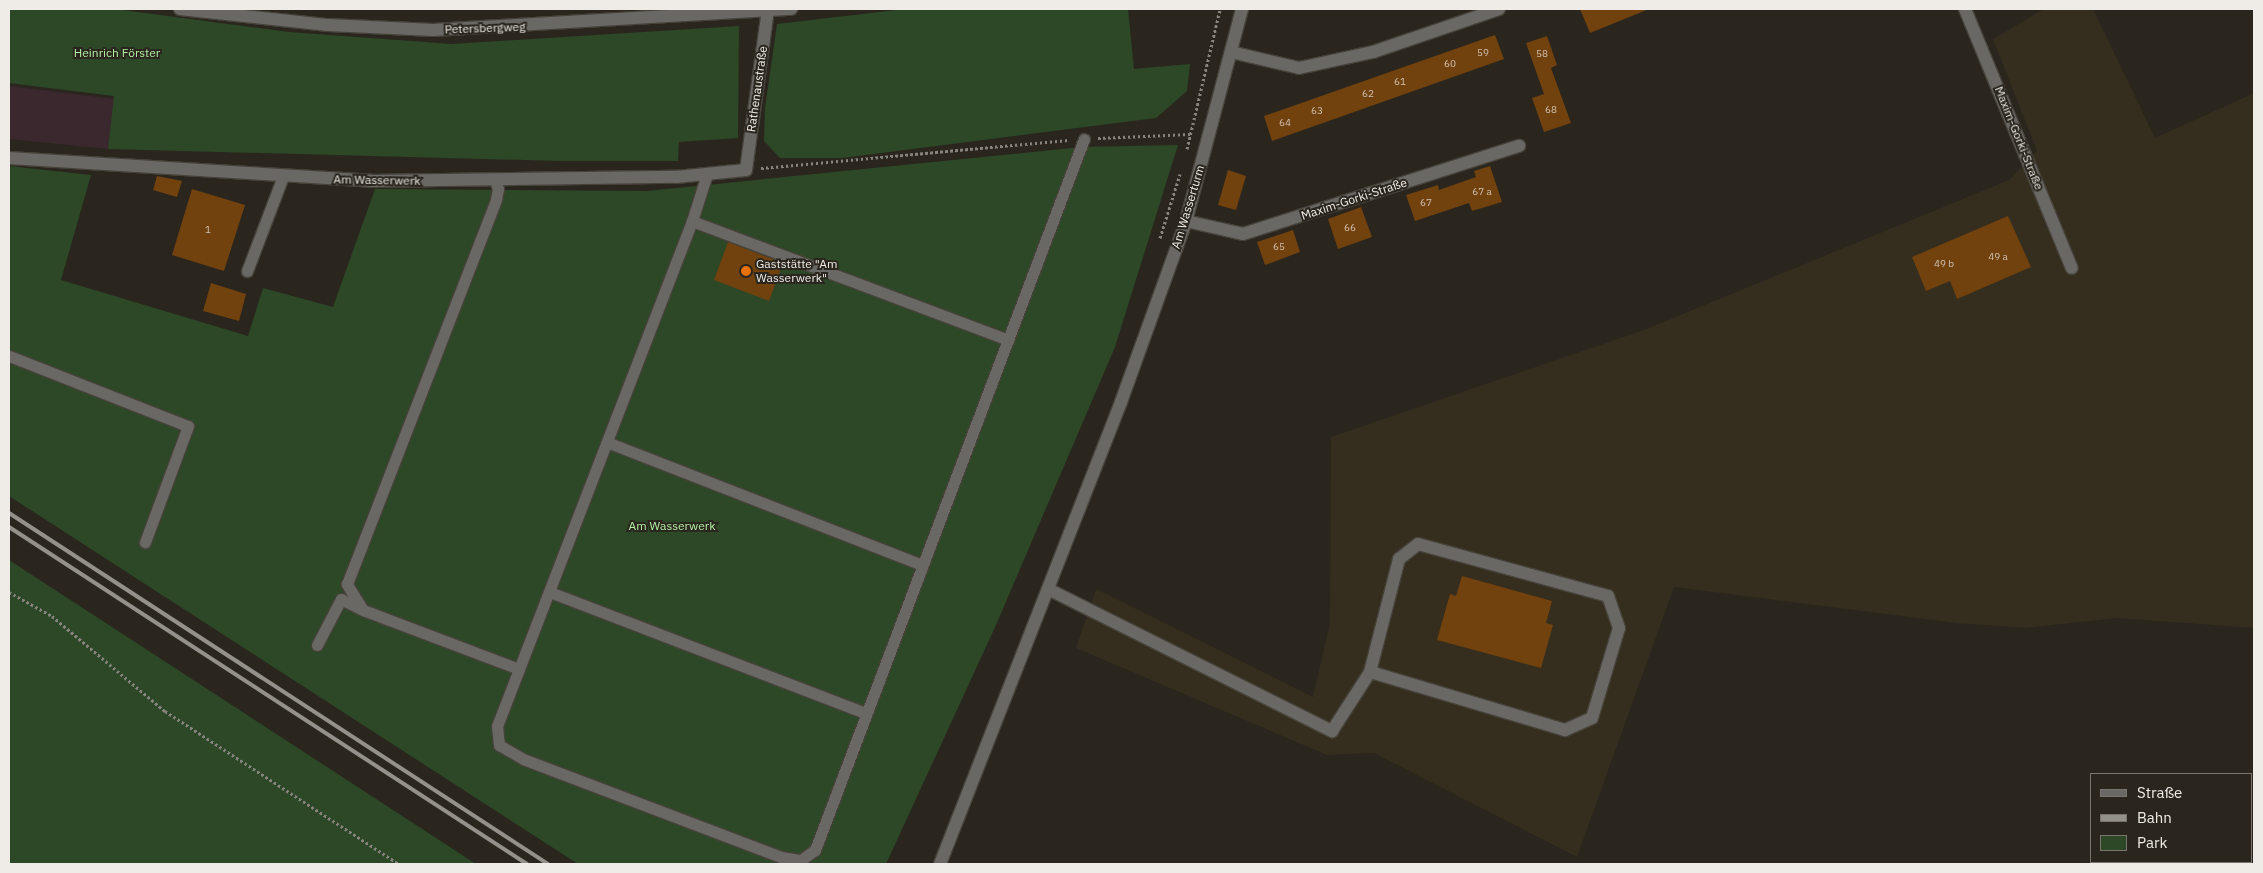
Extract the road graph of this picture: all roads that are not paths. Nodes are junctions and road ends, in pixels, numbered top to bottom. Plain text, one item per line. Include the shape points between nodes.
1 (180, 9) edge
2 (791, 9) edge
3 (1242, 9) edge
4 (1499, 9) edge
5 (1965, 9) edge
6 (767, 10) edge
7 (1231, 52) junction
8 (1084, 139) road end
9 (1520, 146) dead end
10 (9, 158) edge
11 (746, 170) joint
12 (707, 174) junction
13 (283, 176) junction
14 (495, 180) junction
15 (692, 221) junction
16 (1186, 221) junction
17 (2072, 268) dead end
18 (247, 271) dead end
19 (1008, 340) junction
20 (9, 356) edge
21 (607, 442) junction
22 (145, 542) dead end
23 (922, 564) junction
24 (1048, 590) junction
25 (550, 592) junction
26 (363, 610) junction
27 (316, 646) dead end
28 (519, 669) junction
29 (1370, 672) junction
30 (865, 714) junction
31 (940, 864) edge

1 - 6 street, Petersbergweg via 328,25 433,30
2 - 6 street, Petersbergweg
3 - 7 street, Am Wasserturm
4 - 7 street via 1373,52 1299,68
5 - 17 street, Maxim-Gorki-Straße
6 - 11 street, Rathenaustraße
7 - 16 street, Am Wasserturm
8 - 19 lane
9 - 16 street, Maxim-Gorki-Straße via 1242,234
10 - 13 street, Am Wasserwerk
11 - 12 street, Am Wasserwerk
12 - 14 street, Am Wasserwerk
12 - 15 lane
13 - 14 street, Am Wasserwerk via 371,181
13 - 18 lane
14 - 26 lane via 498,189 496,200 347,584
15 - 19 lane
15 - 21 lane
16 - 24 street, Am Wasserturm via 1121,402
19 - 23 lane
20 - 22 lane via 188,426
21 - 23 lane
21 - 25 lane
23 - 30 lane
24 - 29 street via 1332,730
24 - 31 street, Am Wasserturm
25 - 28 lane
25 - 30 lane
26 - 27 lane via 341,599
26 - 28 lane
28 - 30 lane via 497,726 500,745 523,759 781,857 801,860 815,850
29 - 29 street via 1399,558 1418,544 1608,596 1619,628 1592,718 1565,730

